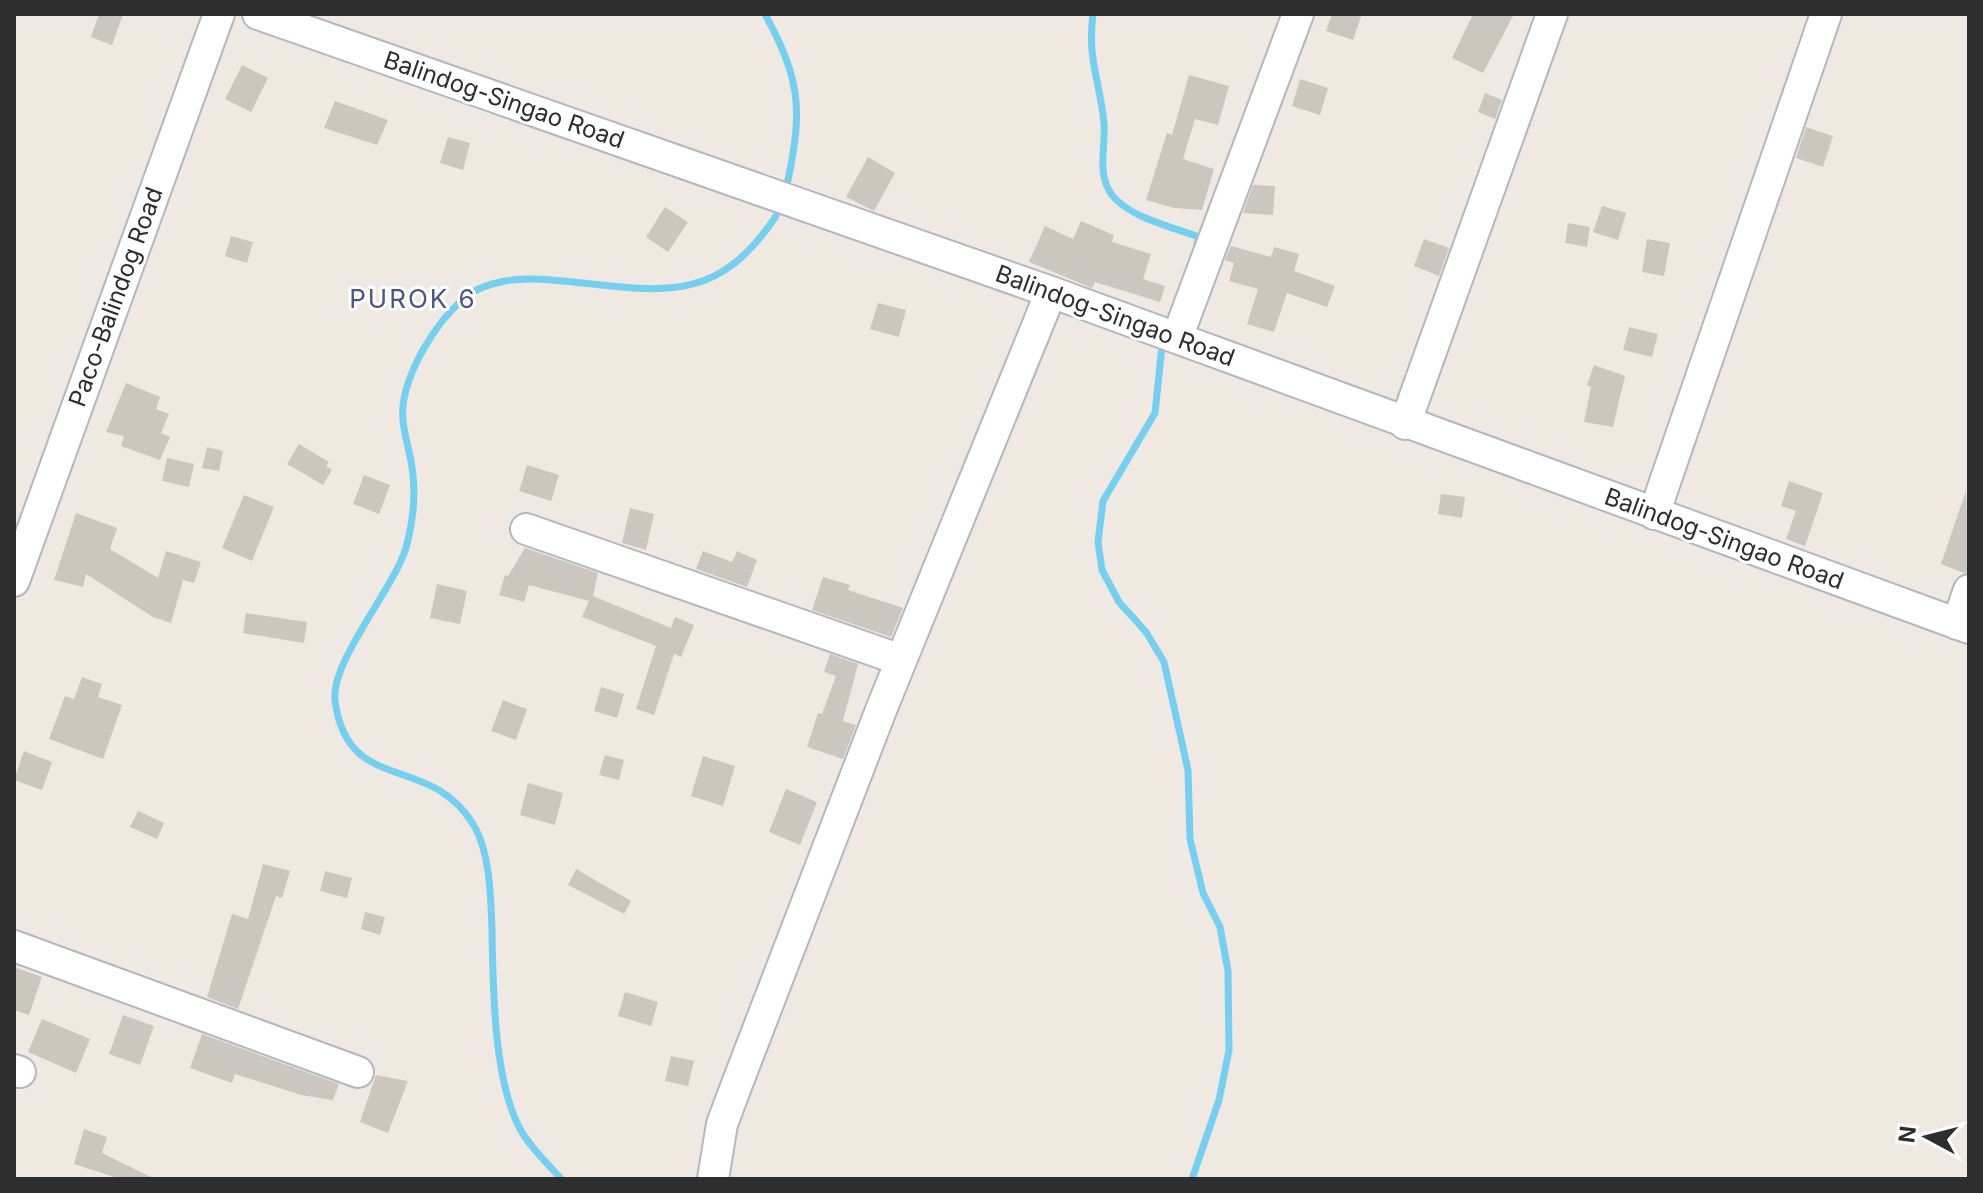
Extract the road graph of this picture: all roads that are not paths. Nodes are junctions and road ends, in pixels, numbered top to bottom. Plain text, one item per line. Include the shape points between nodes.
1 (219, 14) edge
2 (258, 14) edge
3 (1298, 14) edge
4 (1552, 14) edge
5 (1826, 14) edge
6 (1051, 292) junction
7 (1177, 338) junction
8 (1405, 424) junction
9 (1654, 514) junction
10 (526, 529) dead end
11 (14, 581) edge
12 (1969, 590) edge
13 (1963, 626) edge
14 (901, 660) junction
15 (14, 946) edge
16 (358, 1072) dead end
17 (713, 1179) edge

1 - 11 street, Paco-Balindog Road
2 - 6 street, Balindog-Singao Road
3 - 7 street
4 - 8 street
5 - 9 street
6 - 7 street, Balindog-Singao Road
6 - 14 street
7 - 8 street, Balindog-Singao Road
8 - 9 street, Balindog-Singao Road
9 - 13 street, Balindog-Singao Road
10 - 14 street
12 - 13 street
14 - 17 street via 722,1124
15 - 16 street

